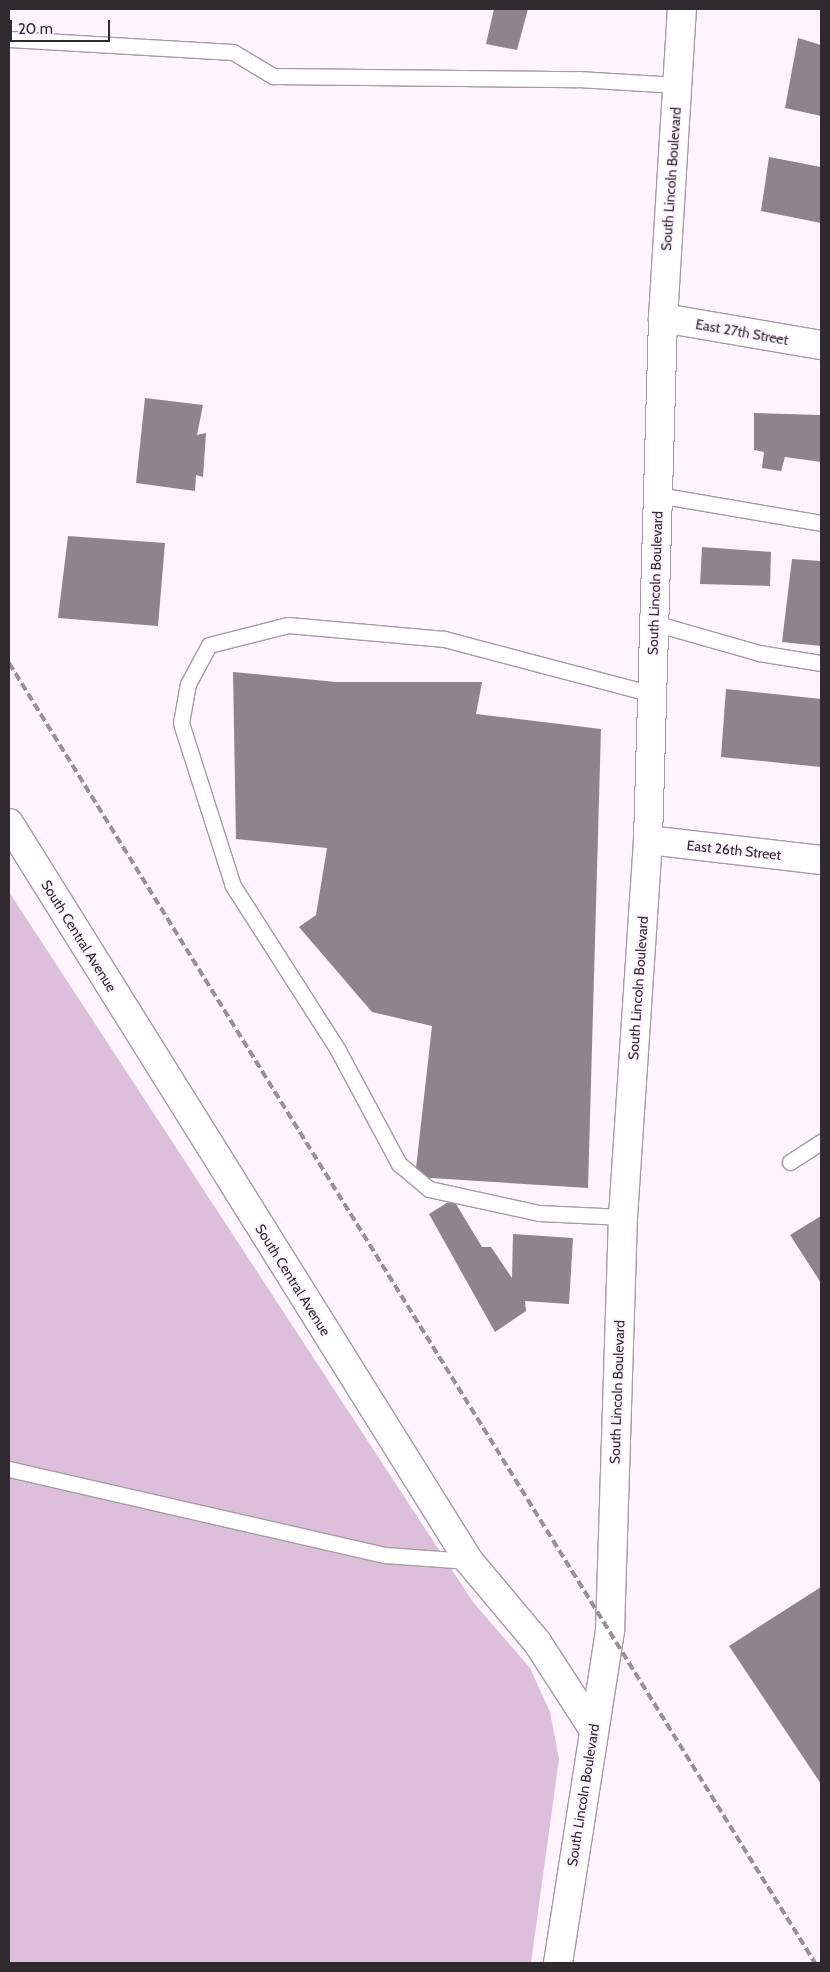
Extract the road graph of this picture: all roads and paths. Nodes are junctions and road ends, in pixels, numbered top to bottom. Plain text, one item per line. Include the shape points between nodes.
1 (682, 9) edge
2 (9, 39) edge
3 (677, 85) junction
4 (663, 318) junction
5 (821, 345) edge
6 (658, 495) junction
7 (821, 523) edge
8 (654, 623) junction
9 (821, 663) edge
10 (652, 694) junction
11 (9, 823) edge
12 (648, 840) junction
13 (821, 860) edge
14 (821, 1142) edge
15 (790, 1162) dead end
16 (622, 1217) junction
17 (9, 1469) edge
18 (469, 1562) junction
19 (592, 1727) junction
20 (558, 1963) edge

1 - 3 street, South Lincoln Boulevard
2 - 3 lane via 233,52 273,76 578,79
3 - 4 street, South Lincoln Boulevard
4 - 5 street, East 27th Street
4 - 6 street, South Lincoln Boulevard
6 - 7 lane
6 - 8 street, South Lincoln Boulevard
8 - 9 lane via 759,653
8 - 10 street, South Lincoln Boulevard
10 - 12 street, South Lincoln Boulevard
10 - 16 lane via 444,639 288,625 209,645 188,684 181,723 233,886 338,1050 399,1164 429,1189 539,1213
11 - 18 street, South Central Avenue
12 - 13 street, East 26th Street
12 - 16 street, South Lincoln Boulevard
14 - 15 lane
16 - 19 street, South Lincoln Boulevard via 610,1630 605,1680
17 - 18 lane via 385,1555
18 - 19 street, South Central Avenue via 538,1642
19 - 20 street, South Lincoln Boulevard

